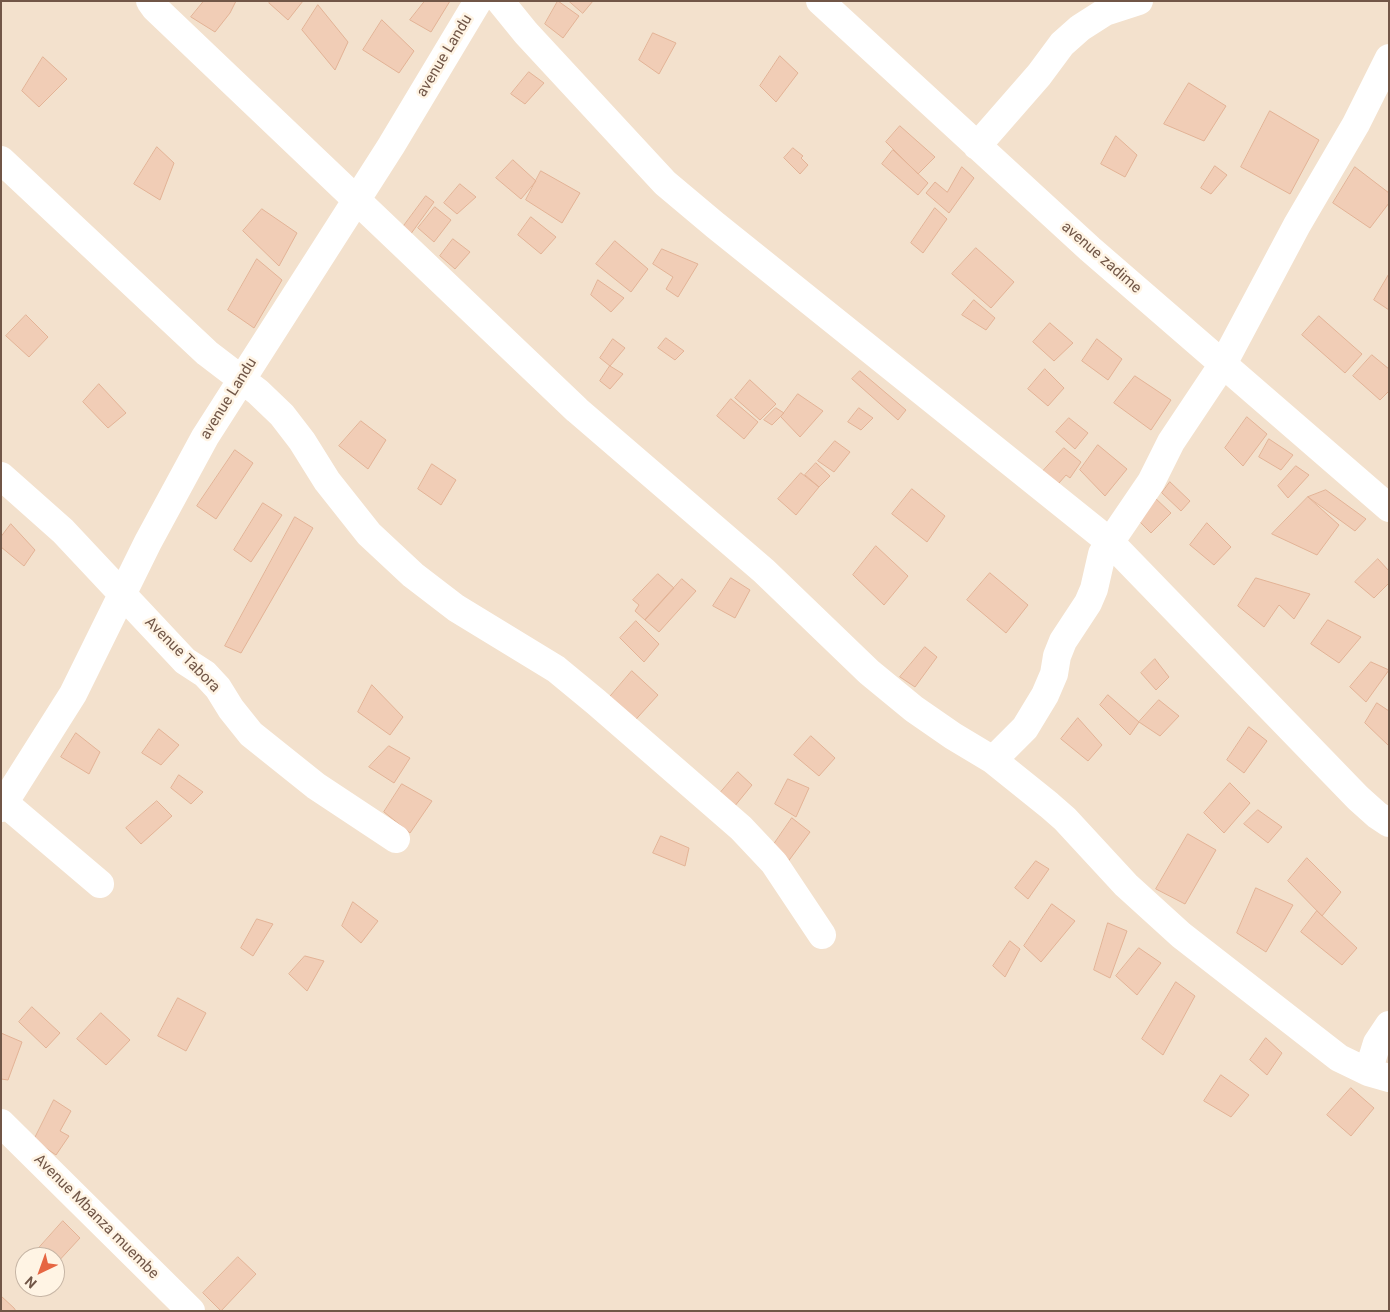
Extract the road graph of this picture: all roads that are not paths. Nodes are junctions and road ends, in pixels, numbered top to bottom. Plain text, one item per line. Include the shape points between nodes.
1 (150, 1) edge
2 (478, 1) edge
3 (500, 1) edge
4 (820, 1) edge
5 (1139, 1) edge
6 (1389, 58) edge
7 (978, 146) junction
8 (1, 160) edge
9 (356, 200) junction
10 (1223, 364) junction
11 (241, 380) junction
12 (1, 476) edge
13 (1389, 508) edge
14 (1110, 542) junction
15 (122, 594) junction
16 (993, 760) junction
17 (2, 804) edge
18 (1389, 823) edge
19 (396, 839) dead end
20 (100, 884) dead end
21 (822, 935) dead end
22 (1389, 1026) edge
23 (1378, 1075) edge
24 (1, 1123) edge
25 (184, 1308) edge

1 - 9 street
2 - 9 street, avenue Landu
3 - 14 street via 665,183
4 - 7 street, avenue zadime
5 - 7 street via 1105,12 1062,44
6 - 10 street
7 - 10 street, avenue zadime
8 - 11 street via 207,353
9 - 11 street, avenue Landu
9 - 16 street via 577,410 764,571 869,672 952,736
10 - 13 street, avenue zadime
10 - 14 street
11 - 15 street, avenue Landu via 205,437
11 - 21 street via 282,415 327,481 369,534 413,575 456,608 556,669 701,792 774,863
12 - 15 street, Avenue Tabora via 63,531
14 - 16 street via 1102,554 1088,603 1063,641 1045,695 1025,728
14 - 18 street via 1358,798
15 - 17 street, avenue Landu via 73,694
15 - 19 street, Avenue Tabora via 185,661 218,688 252,734 316,786
16 - 23 street via 1065,819 1126,885 1181,935 1339,1058
17 - 20 street
22 - 23 street via 1377,1043
24 - 25 street, Avenue Mbanza muembe

